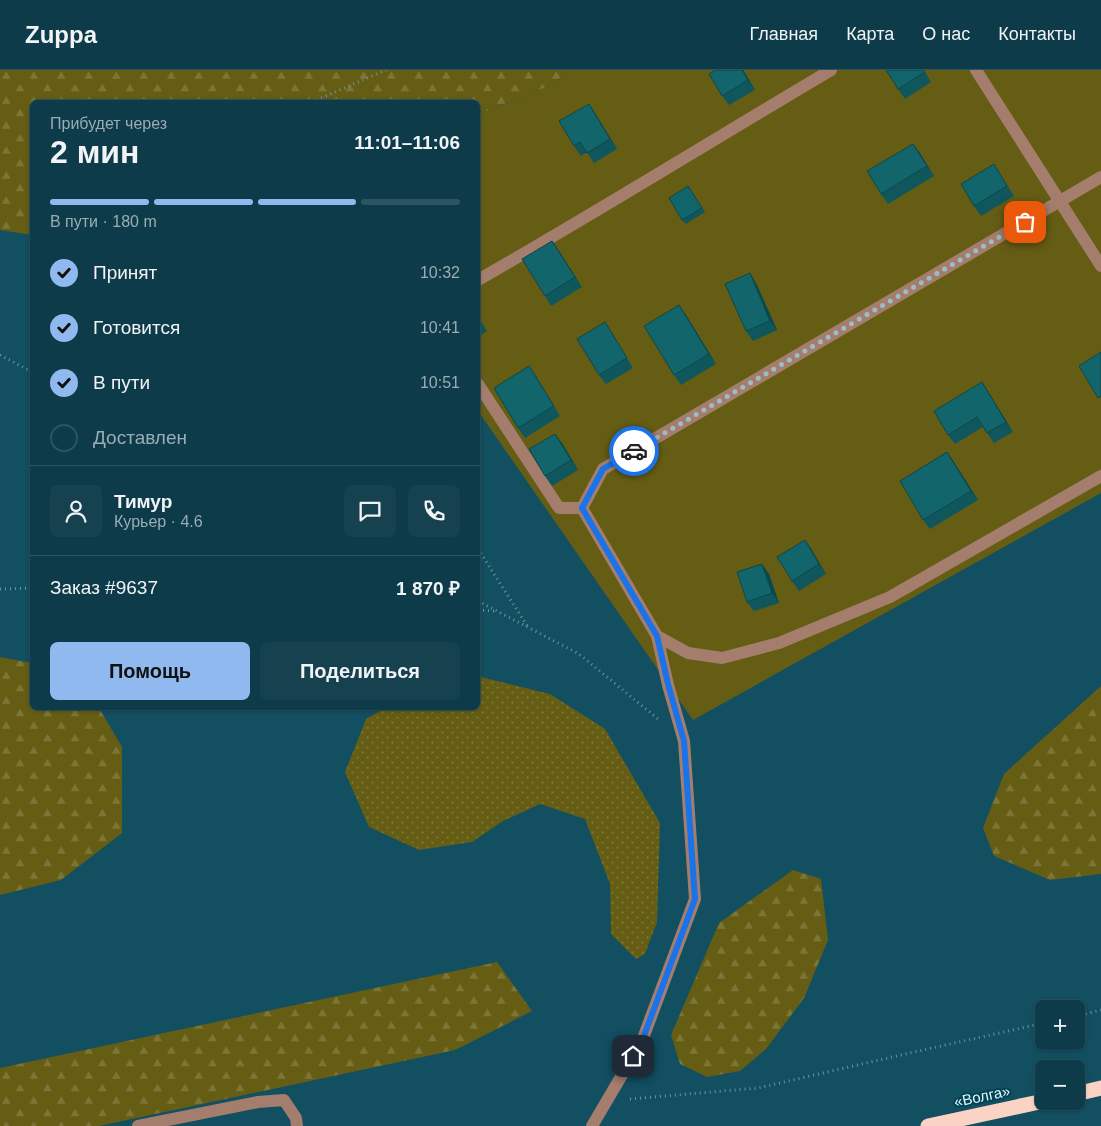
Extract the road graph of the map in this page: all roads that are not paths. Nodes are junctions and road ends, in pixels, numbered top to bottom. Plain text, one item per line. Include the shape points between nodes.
1 (831, 70) edge
2 (976, 70) edge
3 (1101, 176) edge
4 (1059, 202) junction
5 (1101, 266) edge
6 (480, 279) edge
7 (480, 387) edge
8 (1101, 476) edge
9 (582, 508) junction
10 (657, 636) junction
11 (1101, 1088) edge
12 (1085, 1092) edge
13 (1035, 1103) edge
14 (138, 1126) edge
15 (297, 1126) edge
16 (592, 1126) edge
17 (928, 1126) edge

1 - 6 lane
2 - 4 lane
3 - 4 lane
4 - 5 lane
4 - 9 lane via 603,469
7 - 9 lane via 559,508
8 - 10 lane via 890,597 779,643 722,658 688,653
9 - 10 lane
10 - 16 lane via 684,741 695,899 642,1041
11 - 12 highway
13 - 17 highway, «Волга»
14 - 15 lane via 258,1102 284,1100 296,1118

